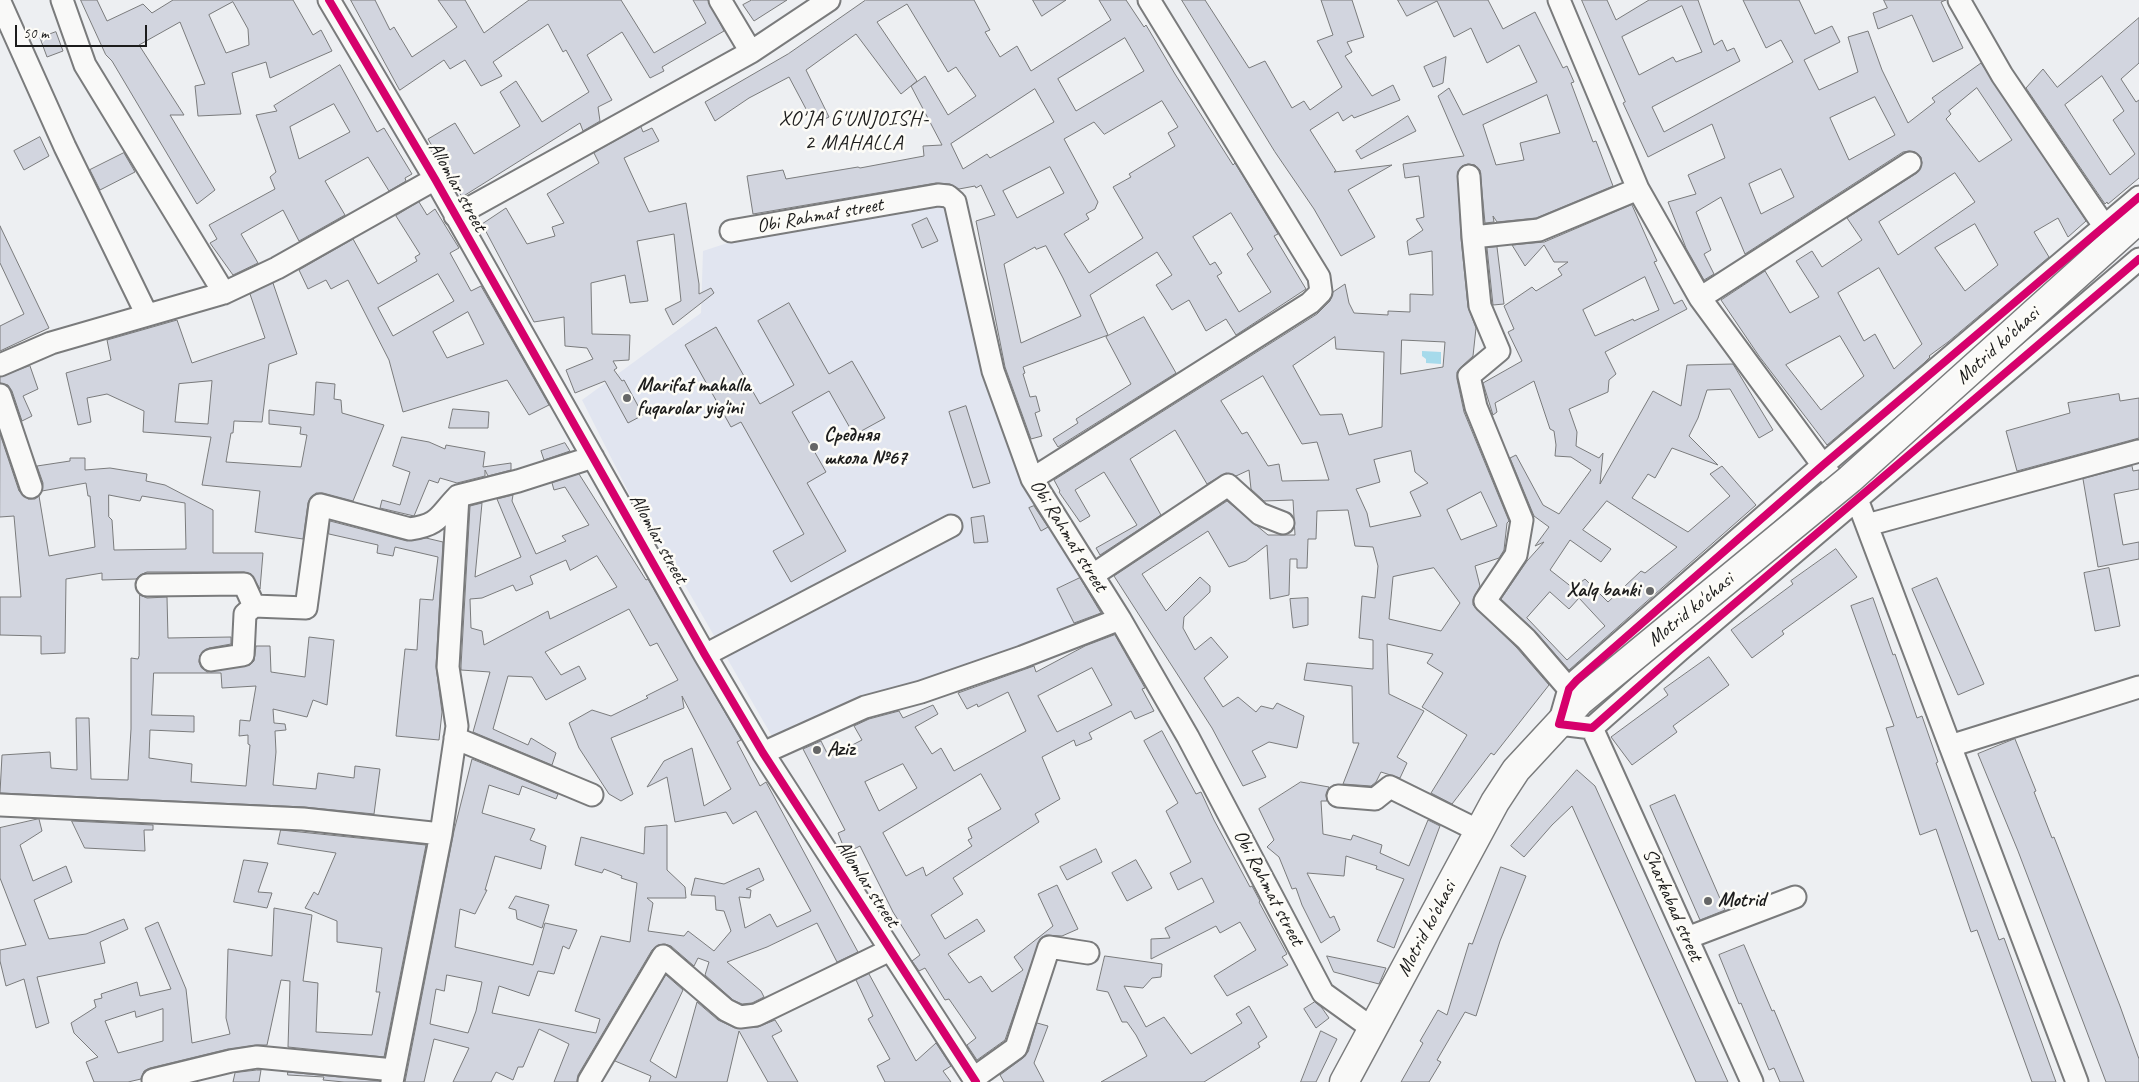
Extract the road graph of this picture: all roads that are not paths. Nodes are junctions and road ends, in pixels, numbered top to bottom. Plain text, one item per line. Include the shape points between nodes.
1 (62, 0) edge
2 (329, 0) edge
3 (720, 0) edge
4 (829, 0) edge
5 (1149, 0) edge
6 (1559, 0) edge
7 (1960, 0) edge
8 (0, 2) edge
9 (751, 52) junction
10 (1910, 163) dead end
11 (1469, 176) dead end
12 (436, 179) junction
13 (1638, 189) junction
14 (2139, 197) edge
15 (455, 216) junction
16 (2139, 220) edge
17 (731, 232) dead end
18 (2110, 234) junction
19 (1473, 237) junction
20 (2139, 259) edge
21 (224, 293) junction
22 (1700, 298) junction
23 (147, 315) junction
24 (0, 365) edge
25 (0, 395) edge
26 (1868, 428) junction
27 (2139, 451) edge
28 (593, 457) junction
29 (1822, 465) junction
30 (1894, 468) junction
31 (1032, 480) junction
32 (30, 487) dead end
33 (1849, 488) junction
34 (458, 496) junction
35 (1283, 522) dead end
36 (1867, 525) junction
37 (951, 526) dead end
38 (1093, 575) junction
39 (147, 585) dead end
40 (254, 606) junction
41 (1120, 619) junction
42 (705, 655) junction
43 (211, 660) dead end
44 (2139, 688) edge
45 (1575, 695) junction
46 (1559, 724) junction
47 (1592, 728) junction
48 (455, 738) junction
49 (1950, 746) junction
50 (763, 753) junction
51 (592, 795) dead end
52 (1338, 796) dead end
53 (0, 804) edge
54 (1479, 831) junction
55 (441, 834) junction
56 (1795, 897) dead end
57 (1687, 938) junction
58 (890, 950) junction
59 (1088, 953) dead end
60 (1373, 1029) junction
61 (393, 1076) edge
62 (153, 1080) dead end
63 (975, 1080) edge
64 (589, 1081) edge
65 (1344, 1082) edge
66 (1752, 1082) edge
67 (2077, 1082) edge

1 - 21 street via 85,65
2 - 12 street, Allomlar street
3 - 9 street
4 - 9 street
5 - 31 street via 1319,277 1321,292 1310,303
6 - 13 street
7 - 18 street via 2002,75
8 - 23 street via 65,147
9 - 15 street
10 - 22 street
11 - 19 street
12 - 15 street, Allomlar street
12 - 21 street via 277,268
13 - 19 street via 1539,230
13 - 22 street
14 - 18 street
15 - 28 street, Allomlar street
16 - 18 main road, Motrid ko'chasi, bridge
17 - 31 street, Obi Rahmat street via 938,195 948,196 955,202 993,371
18 - 26 street
18 - 33 main road, Motrid ko'chasi, bridge
19 - 45 street via 1480,306 1499,351 1470,376 1476,407 1522,520 1516,555 1485,601 1526,639
20 - 30 street
21 - 23 street
22 - 29 street
23 - 24 street via 51,343
25 - 32 street
26 - 29 street
26 - 30 street
27 - 36 street
28 - 34 street
28 - 42 street, Allomlar street
29 - 33 street
29 - 45 street via 1576,680
30 - 33 street
31 - 38 street, Obi Rahmat street
33 - 36 street
33 - 45 main road, Motrid ko'chasi, bridge
33 - 47 street via 1680,650
34 - 40 street via 440,519 424,527 410,529 320,505 306,608
34 - 48 street via 448,667 457,726
35 - 38 street via 1260,514 1228,485
36 - 49 street
37 - 42 street
38 - 41 street, Obi Rahmat street
39 - 40 street via 244,584
40 - 43 street via 245,614 243,655
41 - 50 street via 921,692 865,707
41 - 60 street, Obi Rahmat street via 1188,737 1324,993
42 - 50 street, Allomlar street
44 - 49 street
45 - 46 main road, Motrid ko'chasi
46 - 47 street
46 - 54 main road, Motrid ko'chasi via 1516,770
47 - 57 street, Sharkabad street
48 - 51 street
48 - 55 street
49 - 67 street
50 - 58 street, Allomlar street
52 - 54 street via 1375,800 1390,787
53 - 55 street via 303,819
54 - 60 main road, Motrid ko'chasi
55 - 61 street
56 - 57 street
57 - 66 street, Sharkabad street
58 - 63 street, Allomlar street
58 - 64 street via 756,1015 740,1016 726,1010 663,956
59 - 63 street via 1049,947 1016,1048
60 - 65 main road, Motrid ko'chasi
61 - 62 street via 257,1057

